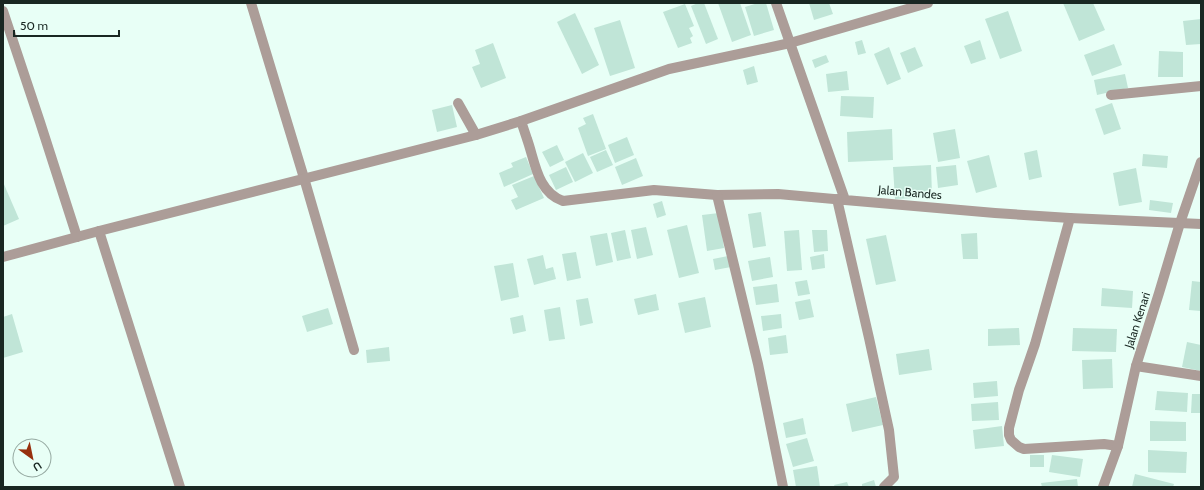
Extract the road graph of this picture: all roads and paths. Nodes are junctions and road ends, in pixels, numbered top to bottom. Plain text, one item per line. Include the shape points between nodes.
1 (251, 3) edge
2 (776, 3) edge
3 (928, 3) edge
4 (3, 11) edge
5 (790, 43) junction
6 (1201, 86) edge
7 (1111, 95) dead end
8 (458, 103) dead end
9 (520, 122) junction
10 (476, 135) junction
11 (1201, 162) edge
12 (304, 178) junction
13 (717, 195) junction
14 (841, 199) junction
15 (1070, 218) junction
16 (1180, 223) junction
17 (1201, 224) edge
18 (99, 231) junction
19 (76, 237) junction
20 (3, 257) edge
21 (354, 350) dead end
22 (1136, 366) junction
23 (1201, 376) edge
24 (1118, 446) junction
25 (180, 487) edge
26 (783, 487) edge
27 (884, 487) edge
28 (1103, 487) edge

1 - 12 street
2 - 5 street
3 - 5 street
4 - 19 street
5 - 9 street via 669,69
5 - 14 street
6 - 7 street
8 - 10 street
9 - 10 street
9 - 13 street, Jalan Bandes via 537,175 558,199 569,201 654,190
10 - 12 street
11 - 16 street, Jalan Kenari
12 - 18 street
12 - 21 street
13 - 14 street, Jalan Bandes via 778,194
13 - 26 street via 758,364
14 - 15 street, Jalan Bandes
14 - 27 street via 889,430 894,477
15 - 16 street, Jalan Bandes
15 - 24 street via 1035,344 1019,390 1009,435 1011,440 1024,449 1104,444
16 - 17 street, Jalan Bandes
16 - 22 street, Jalan Kenari
18 - 19 street
18 - 25 street
19 - 20 street
22 - 23 street
22 - 24 street, Jalan Kenari
24 - 28 street, Jalan Kenari

